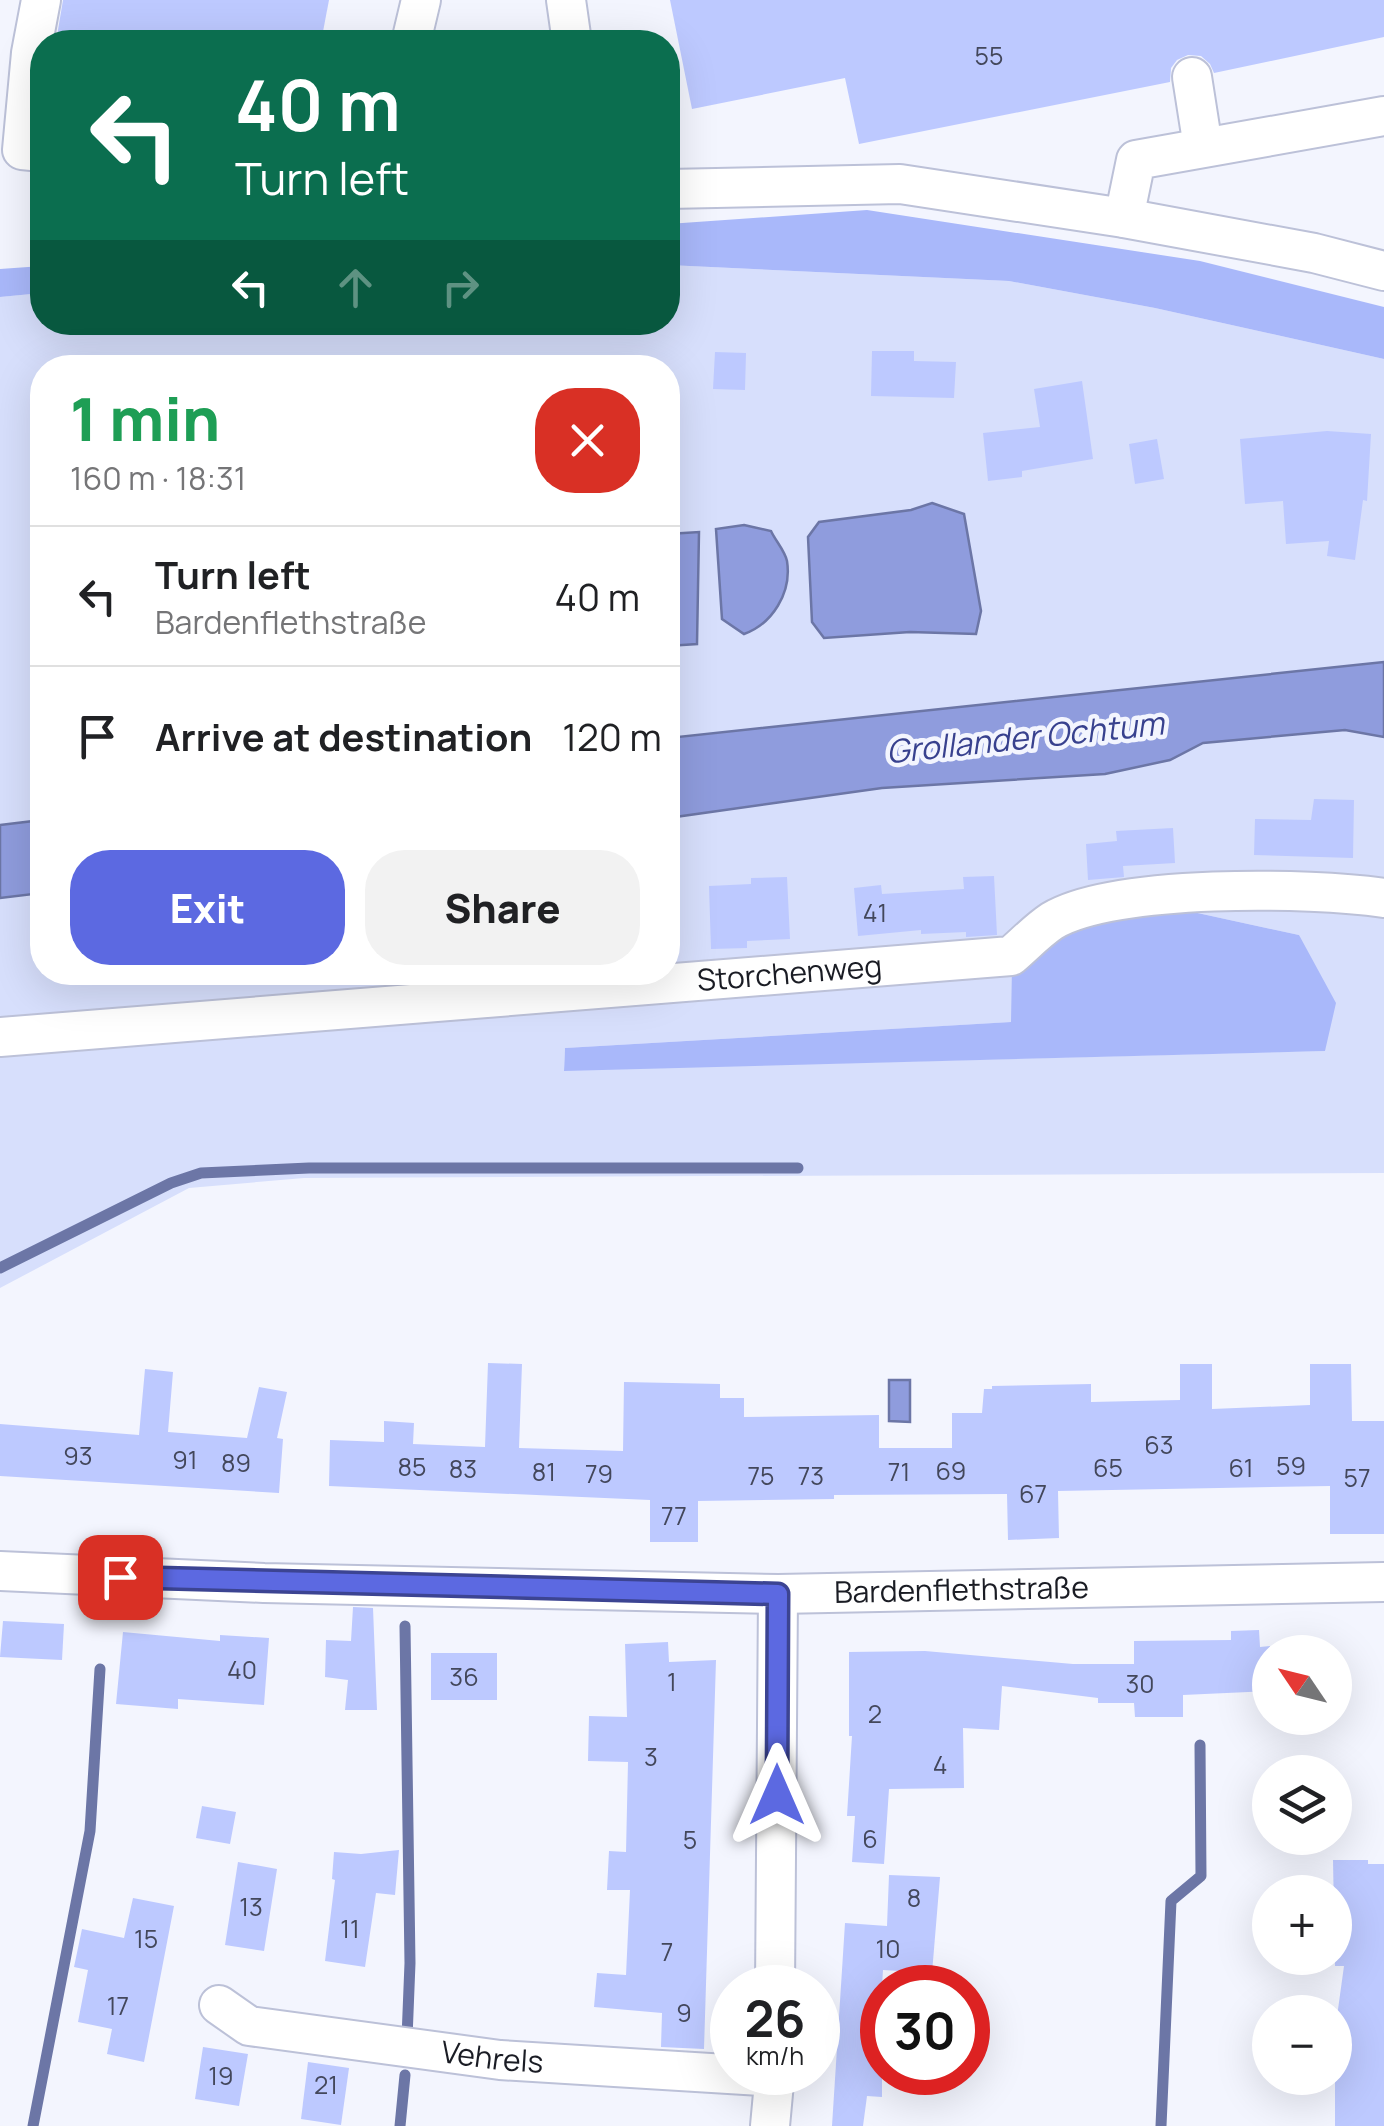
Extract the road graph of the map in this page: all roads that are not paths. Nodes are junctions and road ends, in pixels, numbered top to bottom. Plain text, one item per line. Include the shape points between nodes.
1 (41, 0) edge
2 (421, 0) edge
3 (566, 0) edge
4 (35, 30) edge
5 (414, 30) edge
6 (570, 30) edge
7 (30, 63) edge
8 (1192, 78) dead end
9 (1384, 116) edge
10 (1203, 147) junction
11 (30, 151) edge
12 (680, 189) edge
13 (1124, 218) junction
14 (1384, 270) edge
15 (1384, 898) edge
16 (680, 982) edge
17 (645, 985) edge
18 (0, 1036) edge
19 (0, 1571) edge
20 (1384, 1582) edge
21 (778, 1594) junction
22 (775, 1965) edge
23 (218, 2006) dead end
24 (710, 2071) edge
25 (773, 2095) edge
26 (770, 2126) edge

1 - 4 street
2 - 5 street
3 - 6 street
7 - 11 street via 22,150
8 - 10 street
9 - 10 street
10 - 13 street via 1136,160
12 - 13 street via 900,184
13 - 14 street
15 - 16 street, Storchenweg via 1233,892 1114,899 1052,921 1011,956
17 - 18 street, Storchenweg
19 - 21 street, Bardenflethstraße
20 - 21 street, Bardenflethstraße
21 - 22 street
23 - 24 street, Vehrels via 250,2026 500,2060
25 - 26 street, Vehrels

